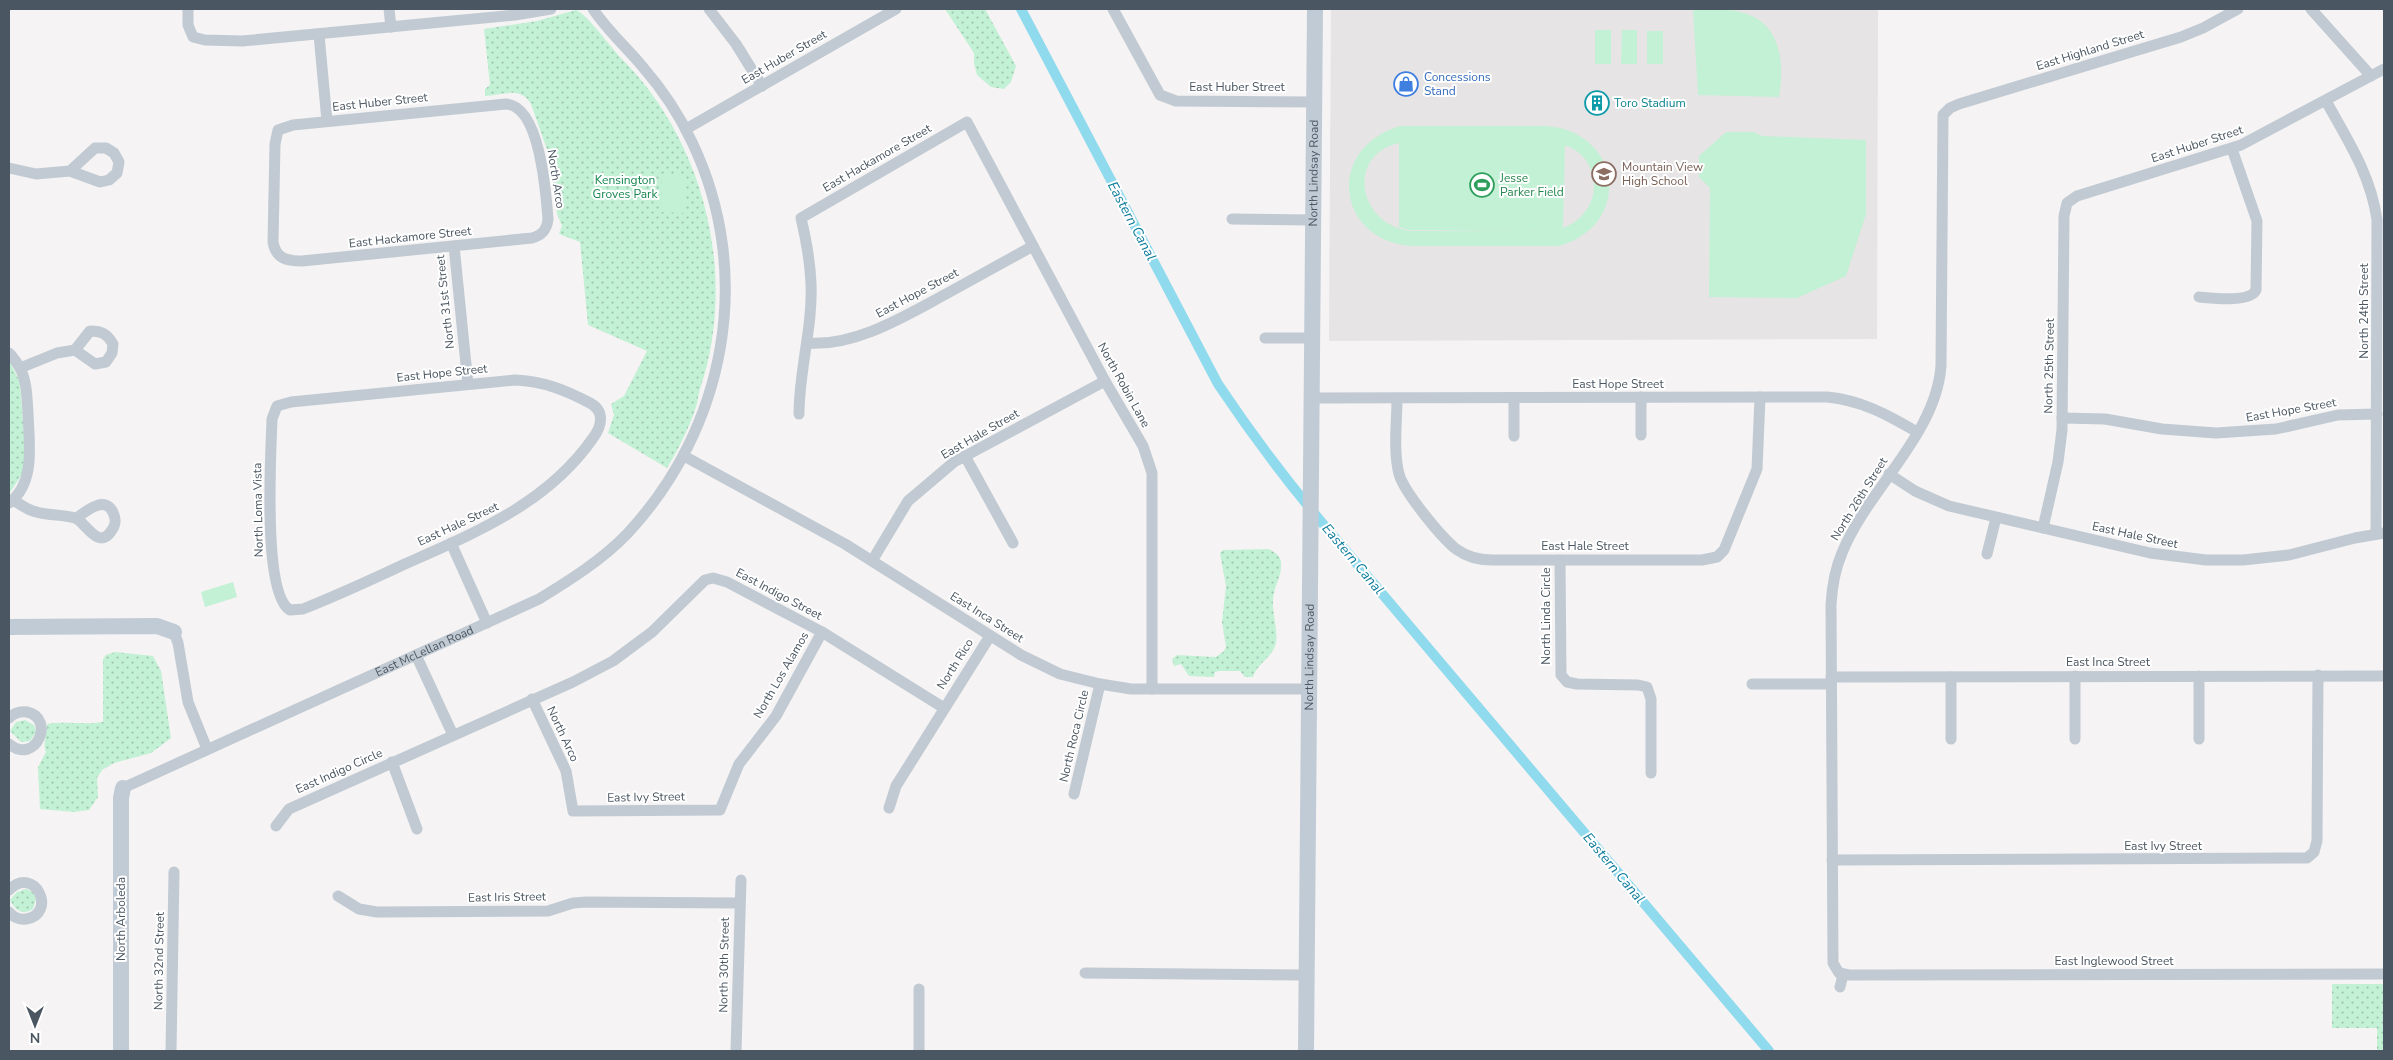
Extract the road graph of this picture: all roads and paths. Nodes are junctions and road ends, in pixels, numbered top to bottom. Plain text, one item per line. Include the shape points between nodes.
1 (188, 9) edge
2 (389, 9) edge
3 (551, 9) edge
4 (593, 9) edge
5 (708, 9) edge
6 (896, 9) edge
7 (1113, 9) edge
8 (1314, 9) edge
9 (2238, 9) edge
10 (2311, 9) edge
11 (514, 12) edge
12 (390, 27) junction
13 (319, 35) junction
14 (2384, 69) edge
15 (2372, 76) junction
16 (762, 86) junction
17 (2326, 100) junction
18 (1314, 102) junction
19 (515, 105) joint
20 (1946, 110) joint
21 (328, 121) junction
22 (967, 122) joint
23 (686, 129) junction
24 (2232, 149) junction
25 (9, 168) edge
26 (70, 171) dead end
27 (2067, 203) joint
28 (1232, 219) dead end
29 (1313, 220) junction
30 (544, 232) joint
31 (454, 246) junction
32 (1033, 246) junction
33 (279, 257) joint
34 (2199, 298) dead end
35 (1265, 338) dead end
36 (1312, 338) junction
37 (807, 343) junction
38 (75, 350) dead end
39 (9, 353) edge
40 (20, 368) junction
41 (1105, 381) junction
42 (468, 384) junction
43 (1641, 397) junction
44 (1760, 397) junction
45 (1311, 398) junction
46 (1397, 398) junction
47 (1514, 398) junction
48 (277, 406) joint
49 (600, 414) joint
50 (799, 414) dead end
51 (2377, 414) junction
52 (2062, 418) junction
53 (1917, 432) junction
54 (1641, 435) dead end
55 (1514, 436) dead end
56 (684, 456) junction
57 (965, 456) junction
58 (1890, 474) junction
59 (11, 502) edge
60 (77, 518) dead end
61 (1996, 518) junction
62 (2043, 528) junction
63 (2380, 533) edge
64 (451, 543) junction
65 (1013, 543) dead end
66 (1988, 554) dead end
67 (1560, 560) junction
68 (872, 561) junction
69 (290, 610) joint
70 (488, 623) junction
71 (9, 627) edge
72 (174, 632) joint
73 (822, 632) junction
74 (990, 636) junction
75 (416, 655) junction
76 (1951, 676) junction
77 (2075, 676) junction
78 (2199, 676) junction
79 (2318, 676) junction
80 (2384, 676) edge
81 (1831, 681) junction
82 (1100, 684) junction
83 (1752, 684) dead end
84 (1152, 690) junction
85 (1309, 690) junction
86 (532, 699) junction
87 (944, 708) junction
88 (9, 718) edge
89 (453, 734) junction
90 (1951, 739) dead end
91 (2075, 739) dead end
92 (2199, 739) dead end
93 (9, 744) edge
94 (207, 749) junction
95 (392, 762) junction
96 (1651, 773) dead end
97 (123, 788) joint
98 (1074, 794) dead end
99 (890, 808) dead end
100 (720, 810) joint
101 (573, 812) joint
102 (276, 826) dead end
103 (417, 829) dead end
104 (1832, 860) junction
105 (174, 872) dead end
106 (741, 880) dead end
107 (9, 890) edge
108 (338, 896) dead end
109 (738, 903) junction
110 (9, 912) edge
111 (1086, 972) dead end
112 (1840, 973) junction
113 (2384, 974) edge
114 (1306, 976) junction
115 (1840, 987) dead end
116 (919, 989) dead end
117 (121, 1051) edge
118 (172, 1051) edge
119 (736, 1051) edge
120 (919, 1051) edge
121 (1306, 1051) edge

1 - 13 street via 188,25 193,37 205,40
2 - 12 street
3 - 11 street
4 - 23 street, East McLellan Road via 659,87
5 - 16 street via 736,44
6 - 16 street, East Huber Street
7 - 18 street, East Huber Street via 1160,95 1176,101
8 - 18 main road, North Lindsay Road
9 - 20 street, East Highland Street via 2181,37
10 - 15 street
11 - 12 street
12 - 13 street
13 - 21 street
14 - 15 street, East Huber Street
15 - 17 street, East Huber Street
16 - 23 street, East Huber Street
17 - 24 street, East Huber Street
17 - 51 street, North 24th Street via 2359,160 2376,208
18 - 29 main road, North Lindsay Road
19 - 21 street, East Huber Street
19 - 30 street, North Arco via 524,114 540,156 548,219
20 - 53 street, North 26th Street via 1942,125 1940,374 1934,401
21 - 33 street, East Huber Street via 278,130 274,144 273,242
22 - 32 street, North Robin Lane
22 - 37 street, East Hackamore Street via 801,218 811,284
23 - 56 street, East McLellan Road via 702,165 717,217 724,256 725,294 722,341 712,385
24 - 27 street, East Huber Street via 2077,196
24 - 34 street via 2257,221 2257,285 2254,294 2245,298
25 - 26 street via 36,174
27 - 52 street, North 25th Street via 2064,216
28 - 29 street
29 - 36 main road, North Lindsay Road
30 - 31 street, East Hackamore Street via 532,238
31 - 33 street, East Hackamore Street via 302,261
31 - 42 street, North 31st Street
32 - 37 street, East Hope Street via 887,326 859,336 820,344
32 - 41 street, North Robin Lane
35 - 36 street
36 - 45 main road, North Lindsay Road
37 - 50 street via 799,388
38 - 40 street via 57,353
39 - 40 street
40 - 59 street via 27,395 30,462
41 - 57 street, East Hale Street
41 - 84 street, North Robin Lane via 1142,446 1152,473
42 - 48 street, East Hope Street
42 - 49 street, East Hope Street via 515,380 544,383 592,404
43 - 44 street, East Hope Street
43 - 47 street, East Hope Street
43 - 54 street
44 - 53 street, East Hope Street via 1816,396 1850,400
44 - 67 street, East Hale Street via 1758,469 1726,546 1717,557 1702,560
45 - 46 street, East Hope Street
45 - 85 main road, North Lindsay Road
46 - 47 street, East Hope Street
46 - 67 street, East Hale Street via 1397,457 1402,482 1449,543 1465,554 1483,560
47 - 55 street
48 - 69 street, North Loma Vista via 272,419 270,541 280,598
49 - 64 street, East Hale Street via 600,424 594,437 547,488 513,513
51 - 52 street, East Hope Street via 2338,415 2276,429 2222,433 2168,430 2105,419
51 - 63 street, North 24th Street
52 - 62 street, North 25th Street via 2058,462
53 - 58 street, North 26th Street
56 - 68 street, East Inca Street
56 - 70 street, East McLellan Road via 643,515 605,554 539,599
57 - 65 street
57 - 68 street, East Hale Street via 908,501
58 - 61 street, East Hale Street via 1938,502
58 - 81 street, North 26th Street via 1857,523 1838,561 1831,605
59 - 60 street via 32,511
61 - 62 street, East Hale Street
61 - 66 street
62 - 63 street, East Hale Street via 2165,556 2220,561 2289,555
64 - 69 street, East Hale Street via 307,608
64 - 70 street
67 - 96 street, North Linda Circle via 1561,675 1568,682 1577,684 1647,688 1651,699
68 - 74 street, East Inca Street
70 - 75 street, East McLellan Road
71 - 72 main road via 157,626
72 - 94 street via 188,702
73 - 86 street, East Indigo Street via 727,582 709,579 652,632 613,660 574,682
73 - 87 street, East Indigo Street
73 - 100 street, North Los Alamos via 776,716 739,764
74 - 82 street, East Inca Street via 1060,674
74 - 87 street, North Rico
75 - 89 street
75 - 94 street, East McLellan Road
76 - 77 street, East Inca Street
76 - 81 street, East Inca Street
76 - 90 street
77 - 78 street, East Inca Street
77 - 91 street
78 - 79 street, East Inca Street
78 - 92 street
79 - 80 street, East Inca Street
79 - 104 street, East Ivy Street via 2317,842 2314,852 2307,858
81 - 83 street, East Inca Street
81 - 104 street, North 26th Street
82 - 84 street, East Inca Street
82 - 98 street, North Roca Circle
84 - 85 street, East Inca Street
85 - 114 main road, North Lindsay Road
86 - 89 street, East Indigo Street
86 - 101 street, North Arco via 566,771
87 - 99 street, North Rico via 896,786
88 - 93 street via 19,712 31,714 40,722 42,733 36,744 26,750
89 - 95 street, East Indigo Street
94 - 97 street, East McLellan Road
95 - 102 street, East Indigo Circle via 289,809
95 - 103 street
97 - 117 main road, North Arboleda
100 - 101 street, East Ivy Street
104 - 112 street, North 26th Street via 1832,959
105 - 118 street, North 32nd Street
106 - 109 street, North 30th Street
107 - 110 street via 14,885 26,883 37,888 42,899 39,911 30,918 18,919
108 - 109 street, East Iris Street via 359,909 377,912 548,911 587,902
109 - 119 street, North 30th Street
111 - 114 street
112 - 113 street, East Inglewood Street
112 - 115 street
114 - 121 main road, North Lindsay Road
116 - 120 street

